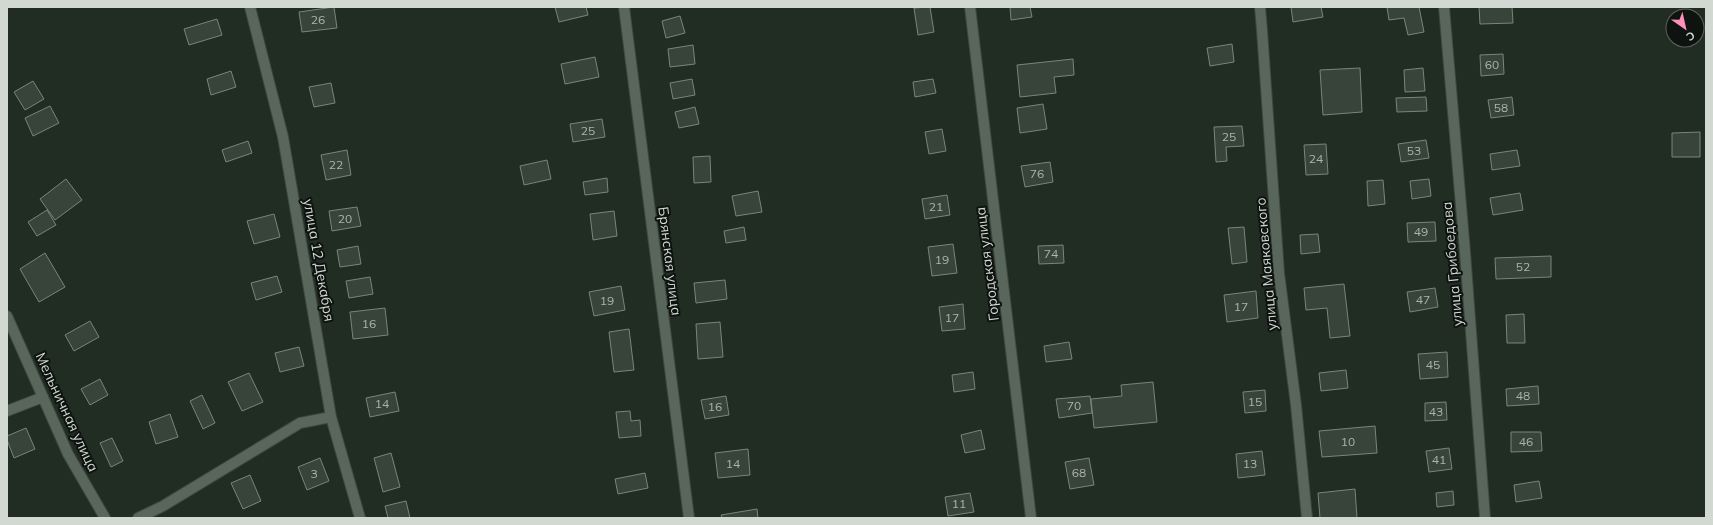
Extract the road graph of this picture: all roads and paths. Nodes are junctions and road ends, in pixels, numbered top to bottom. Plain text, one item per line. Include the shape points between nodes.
1 (250, 7) edge
2 (624, 7) edge
3 (970, 7) edge
4 (1260, 7) edge
5 (1444, 7) edge
6 (7, 316) edge
7 (43, 397) junction
8 (7, 411) edge
9 (331, 417) junction
10 (105, 518) edge
11 (138, 518) edge
12 (360, 518) edge
13 (689, 518) edge
14 (1031, 518) edge
15 (1307, 518) edge
16 (1485, 518) edge

1 - 9 street, улица 12 Декабря via 283,137
2 - 13 street, Брянская улица
3 - 14 street, Городская улица
4 - 15 street, улица Маяковского via 1279,273
5 - 16 street, улица Грибоедова
6 - 7 street, Мельничная улица
7 - 8 street
7 - 10 street, Мельничная улица via 68,454
9 - 11 street via 300,423 163,506
9 - 12 street, улица 12 Декабря

